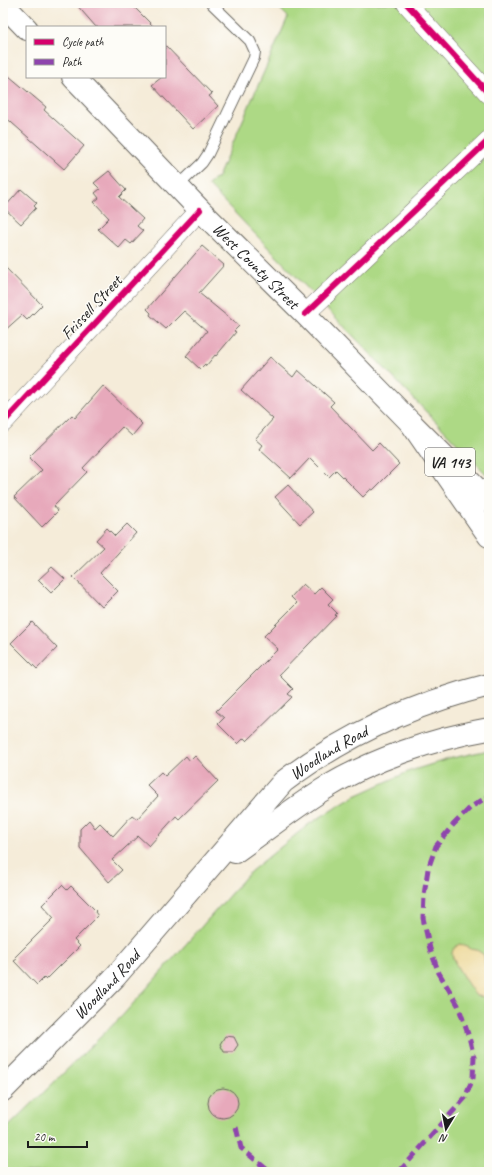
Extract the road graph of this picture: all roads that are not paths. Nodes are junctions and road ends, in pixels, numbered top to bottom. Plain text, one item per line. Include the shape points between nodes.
1 (211, 3) edge
2 (406, 3) edge
3 (3, 4) edge
4 (26, 28) edge
5 (74, 78) edge
6 (489, 94) edge
7 (489, 140) edge
8 (177, 187) junction
9 (200, 210) junction
10 (305, 314) junction
11 (3, 423) edge
12 (411, 423) junction
13 (489, 500) edge
14 (489, 536) edge
15 (489, 685) edge
16 (489, 729) edge
17 (205, 874) junction
18 (3, 1090) edge

1 - 8 lane via 250,41 255,52 254,58 208,154 202,164
2 - 6 street
3 - 4 main road
5 - 8 main road, West County Street / VA 143
7 - 10 street
8 - 9 main road, West County Street / VA 143
9 - 10 main road, West County Street / VA 143
9 - 11 street, Frissell Street
10 - 12 main road, West County Street / VA 143
12 - 13 main road, VA 143
12 - 14 main road, West County Street / VA 143
15 - 17 main road, Woodland Road via 419,705 314,759 283,782
16 - 17 main road, Woodland Road via 437,742 359,769 300,805
17 - 18 main road, Woodland Road via 115,977

